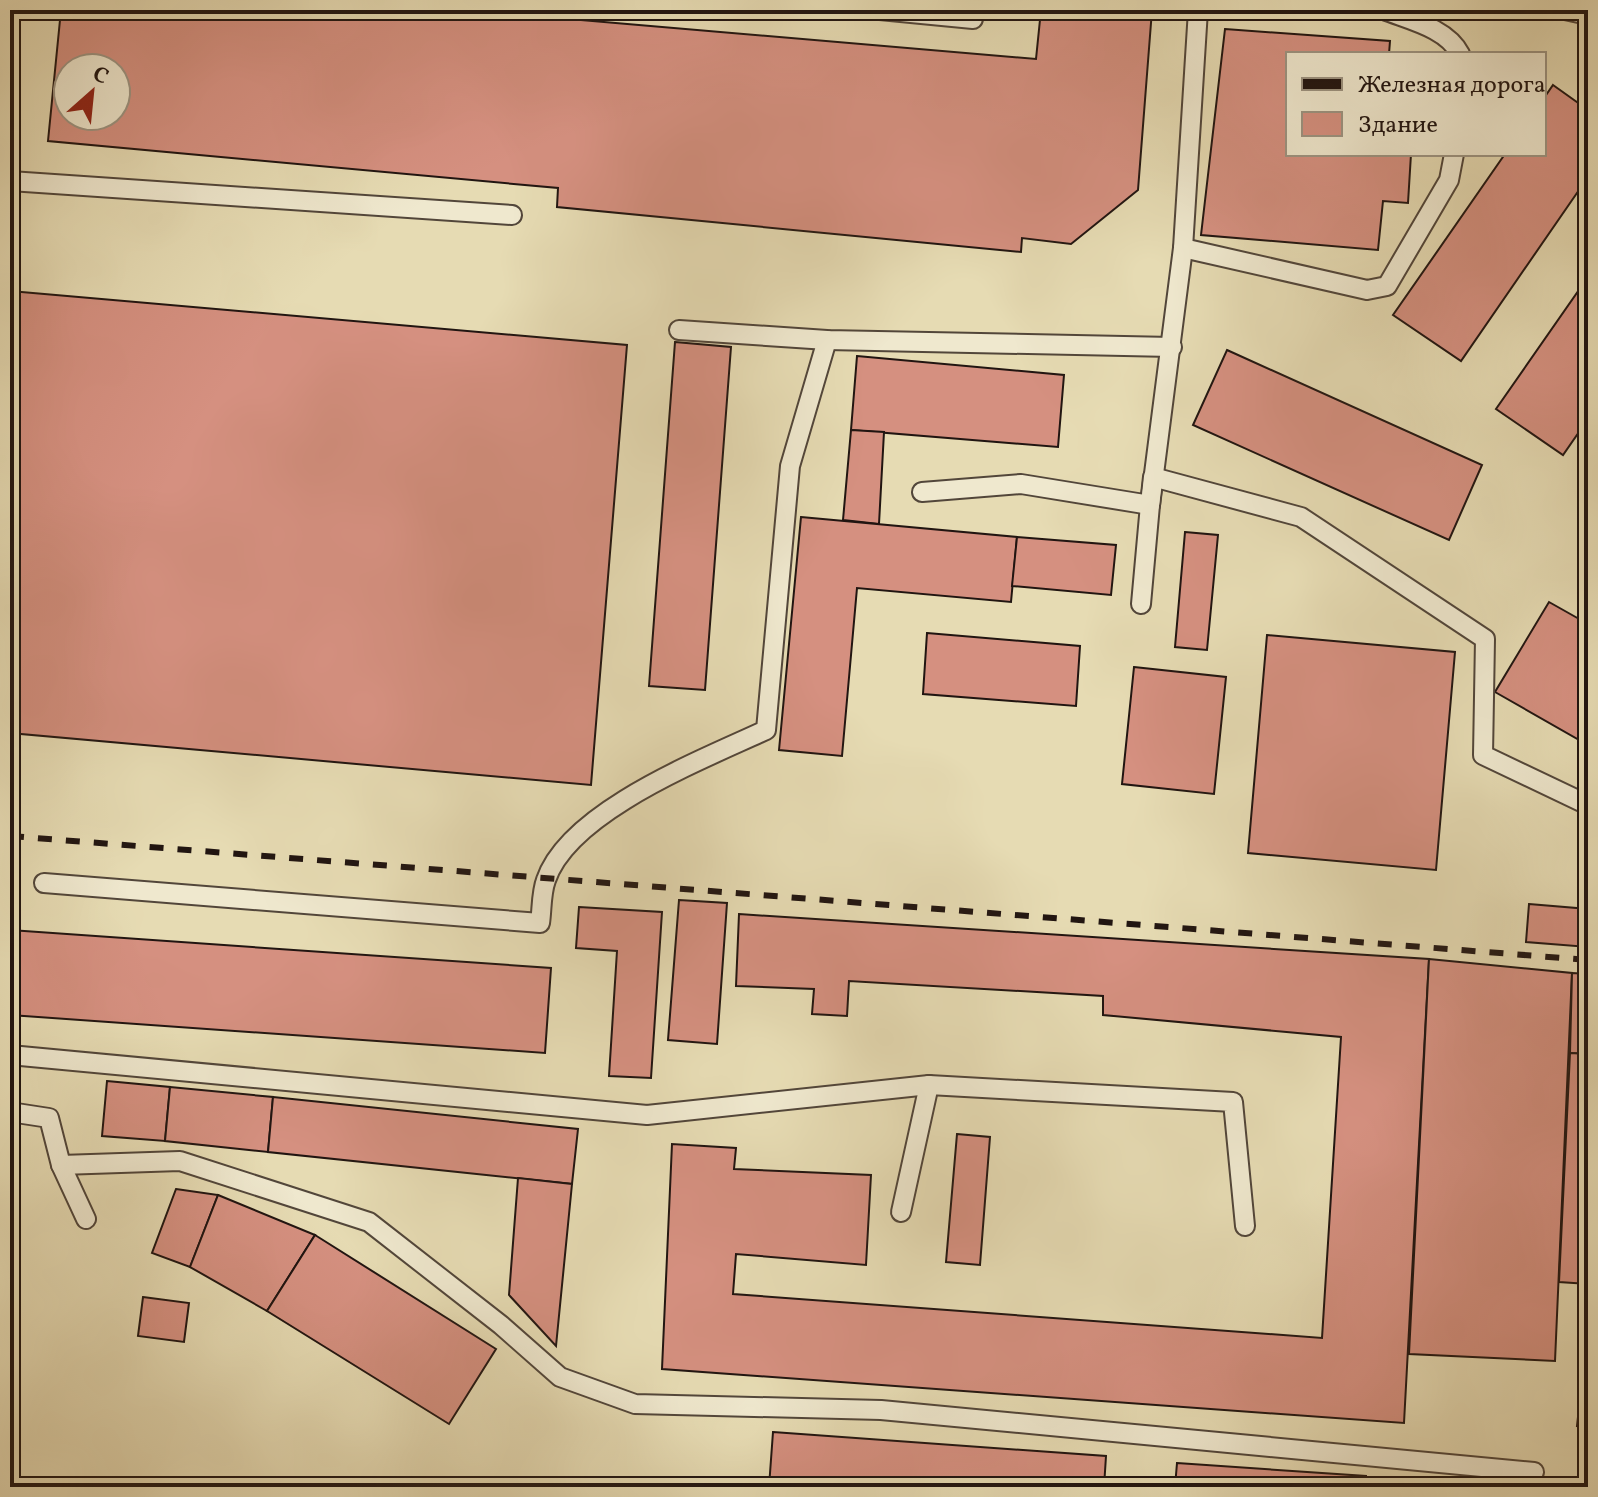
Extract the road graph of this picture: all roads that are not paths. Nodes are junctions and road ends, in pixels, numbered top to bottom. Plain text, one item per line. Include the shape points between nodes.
1 (880, 10) edge
2 (1198, 10) edge
3 (1384, 10) edge
4 (1565, 10) edge
5 (1588, 15) edge
6 (973, 19) dead end
7 (1459, 52) edge
8 (1454, 156) edge
9 (10, 181) edge
10 (512, 215) dead end
11 (1183, 248) junction
12 (679, 330) dead end
13 (827, 340) junction
14 (1172, 347) junction
15 (1153, 477) junction
16 (922, 492) dead end
17 (1150, 505) junction
18 (1141, 604) dead end
19 (1588, 805) edge
20 (44, 883) dead end
21 (10, 1055) edge
22 (929, 1085) junction
23 (10, 1112) edge
24 (61, 1165) junction
25 (901, 1212) dead end
26 (86, 1219) dead end
27 (1245, 1226) dead end
28 (1534, 1472) dead end

1 - 6 lane
2 - 11 lane
3 - 7 lane via 1430,28
4 - 5 lane
8 - 11 lane via 1449,180 1387,286 1367,290
9 - 10 lane
11 - 14 lane
12 - 13 lane
13 - 14 lane
13 - 20 lane via 790,466 766,730 628,795 562,851 546,881 540,923
14 - 15 lane
15 - 17 lane
15 - 19 lane via 1301,517 1485,639 1483,755
16 - 17 lane via 1021,484
17 - 18 lane
21 - 22 lane via 647,1115
22 - 25 lane
22 - 27 lane via 1233,1102
23 - 24 lane via 49,1118
24 - 26 lane
24 - 28 lane via 180,1161 369,1222 560,1377 635,1404 881,1410

